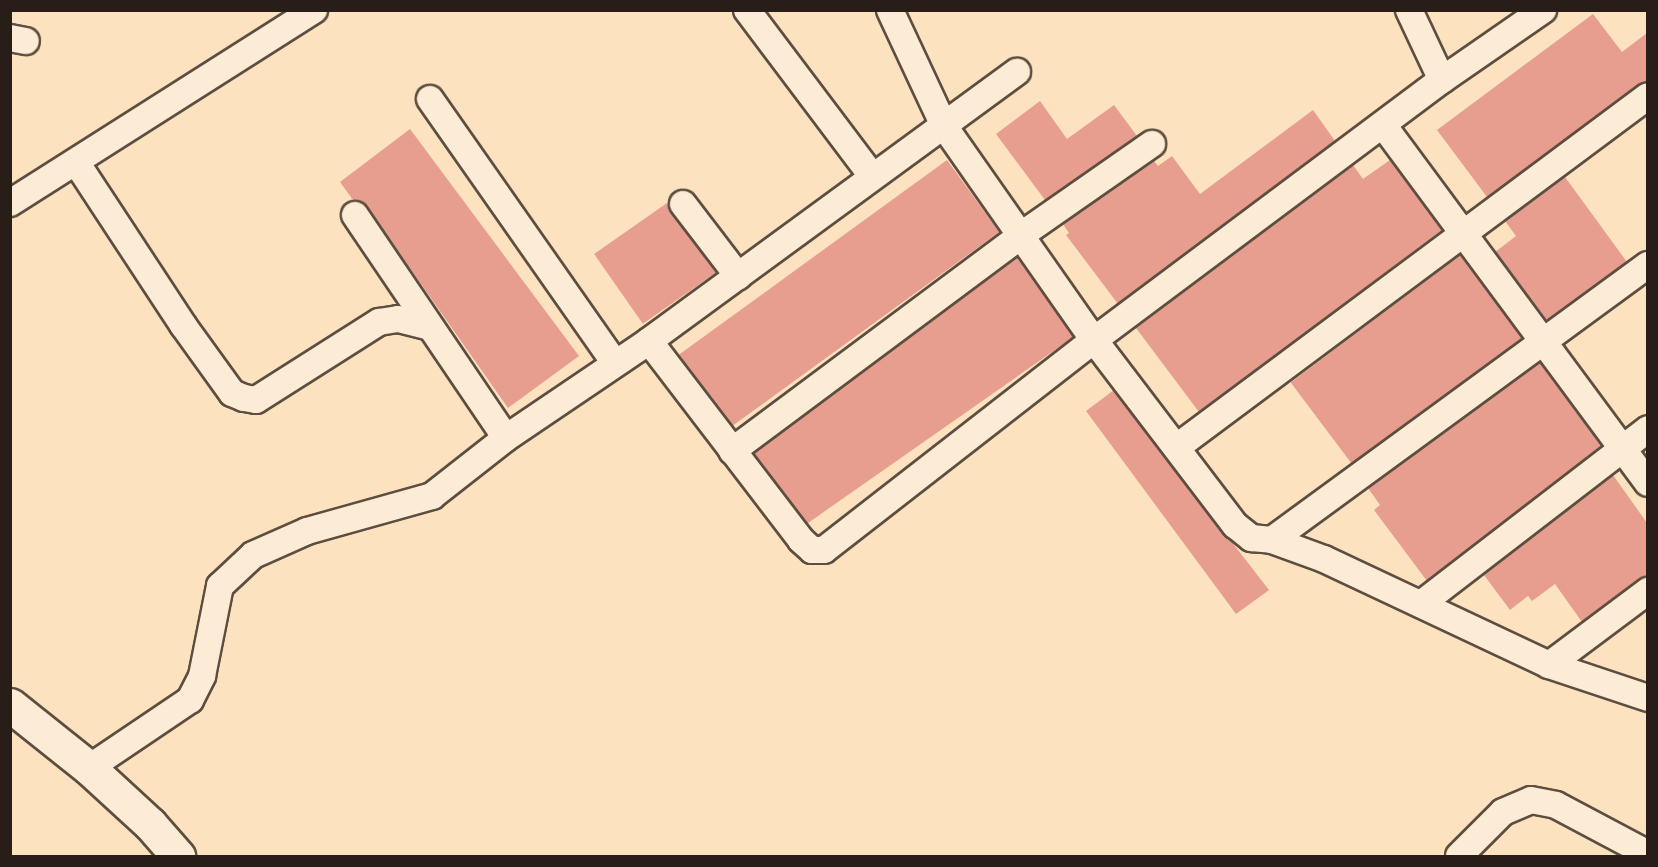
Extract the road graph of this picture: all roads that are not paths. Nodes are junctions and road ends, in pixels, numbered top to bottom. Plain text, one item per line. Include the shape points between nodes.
1 (314, 10) edge
2 (747, 10) edge
3 (890, 10) edge
4 (1409, 10) edge
5 (1543, 10) edge
6 (1017, 72) dead end
7 (1442, 80) junction
8 (1647, 96) edge
9 (430, 99) dead end
10 (944, 126) junction
11 (1383, 126) junction
12 (1152, 144) dead end
13 (76, 162) junction
14 (872, 176) junction
15 (10, 203) edge
16 (683, 204) dead end
17 (355, 215) dead end
18 (1462, 234) junction
19 (1020, 236) junction
20 (1647, 265) edge
21 (738, 276) junction
22 (430, 327) junction
23 (1094, 340) junction
24 (649, 341) junction
25 (1541, 342) junction
26 (615, 363) junction
27 (1647, 429) edge
28 (506, 438) junction
29 (1177, 447) junction
30 (1622, 448) junction
31 (732, 451) junction
32 (1647, 483) edge
33 (1272, 540) junction
34 (1647, 591) edge
35 (1420, 604) junction
36 (1549, 665) junction
37 (1647, 698) edge
38 (10, 705) edge
39 (89, 768) junction
40 (1647, 854) edge
41 (178, 856) edge
42 (1460, 856) edge

1 - 13 street
2 - 14 street
3 - 10 street
4 - 7 street
5 - 7 street
6 - 10 street
7 - 11 street
8 - 18 street
9 - 26 street
10 - 14 street
10 - 19 street
11 - 18 street
11 - 23 street
12 - 19 street
13 - 15 street
13 - 22 street via 232,393 256,400 379,322 398,319
14 - 21 street
16 - 21 street
17 - 22 street
18 - 25 street
18 - 29 street
19 - 23 street
19 - 31 street
20 - 25 street
21 - 24 street
22 - 28 street
23 - 29 street
23 - 31 street via 824,550 812,550 801,540
24 - 26 street
24 - 31 street
25 - 30 street
25 - 33 street
26 - 28 street
27 - 30 street
28 - 39 street via 432,496 307,531 253,555 220,586 202,676 189,700
29 - 33 street via 1235,525 1251,538
30 - 32 street
30 - 35 street
33 - 35 street
34 - 36 street
35 - 36 street
36 - 37 street
38 - 39 street
39 - 41 street via 150,824
40 - 42 street via 1556,805 1531,800 1503,812

